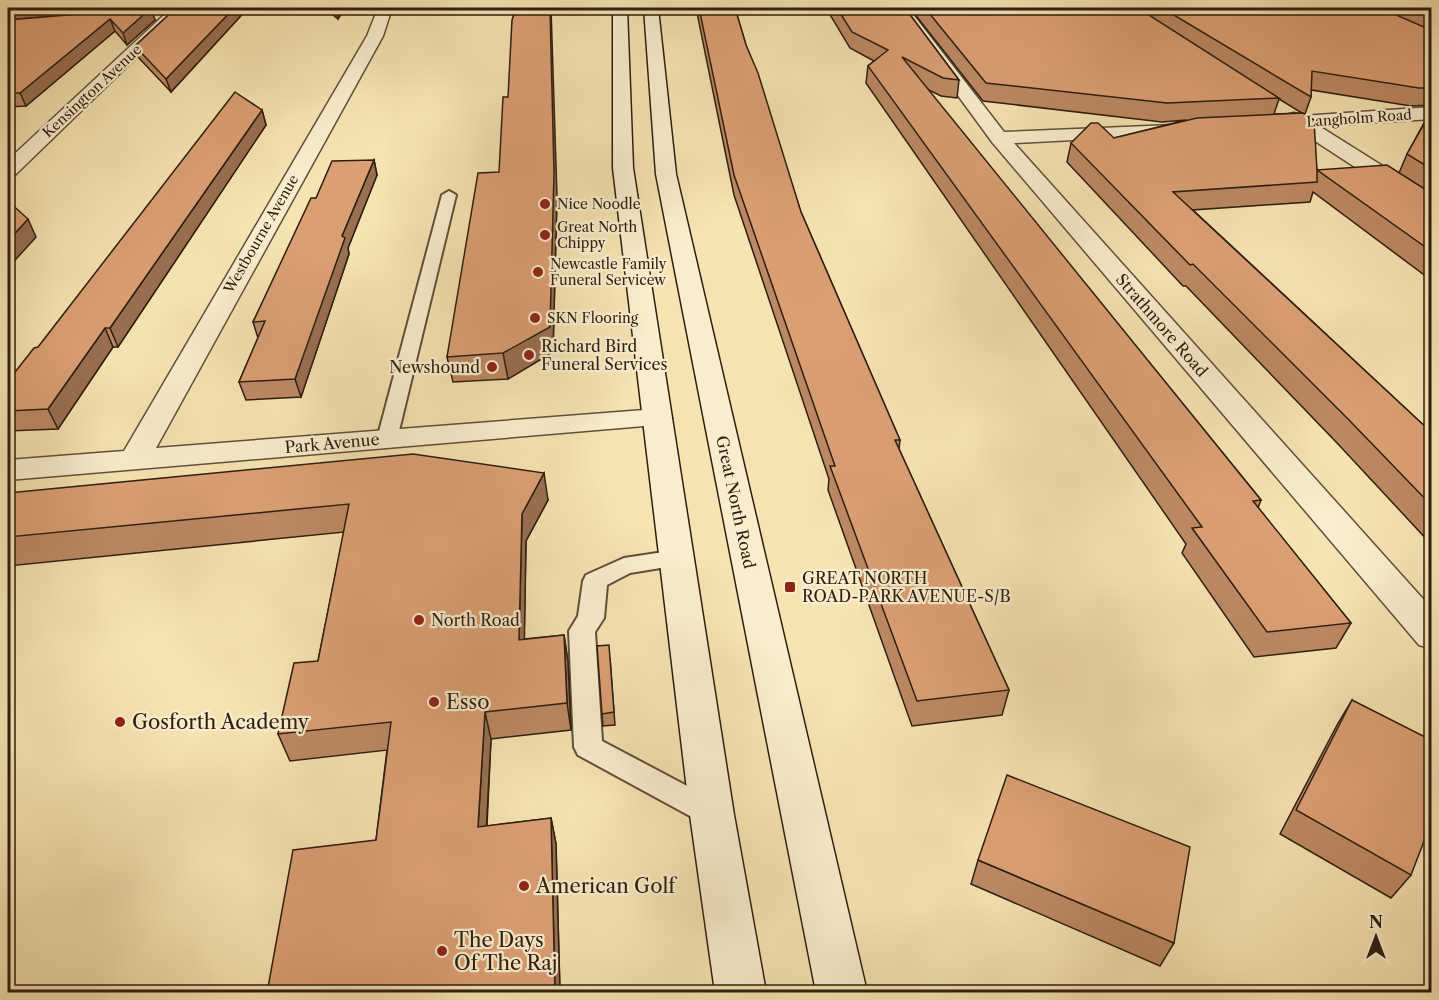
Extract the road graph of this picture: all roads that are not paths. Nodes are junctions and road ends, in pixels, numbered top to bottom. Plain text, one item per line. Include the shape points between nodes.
1 (385, 8) edge
2 (620, 8) edge
3 (651, 8) edge
4 (901, 8) edge
5 (154, 13) dead end
6 (1270, 104) edge
7 (1431, 113) edge
8 (1300, 123) junction
9 (1252, 125) edge
10 (1206, 128) edge
11 (999, 138) junction
12 (8, 171) edge
13 (449, 195) dead end
14 (1431, 207) edge
15 (657, 418) junction
16 (387, 439) junction
17 (134, 460) junction
18 (8, 470) edge
19 (677, 558) junction
20 (1431, 635) edge
21 (712, 815) junction
22 (741, 993) edge
23 (842, 993) edge

1 - 17 street, Westbourne Avenue via 375,36
2 - 15 street via 623,168
3 - 23 street, Great North Road via 666,174
4 - 11 street, Strathmore Road
5 - 12 street, Kensington Avenue via 182,10
6 - 8 street
7 - 8 street, Langholm Road
8 - 9 street, Langholm Road
8 - 14 street
10 - 11 street
11 - 20 street, Strathmore Road
13 - 16 lane
15 - 16 street, Park Avenue
15 - 19 street
16 - 17 street, Park Avenue
17 - 18 street, Park Avenue
19 - 21 street
19 - 21 lane via 626,564 595,581 591,618 582,631 588,747
21 - 22 street

